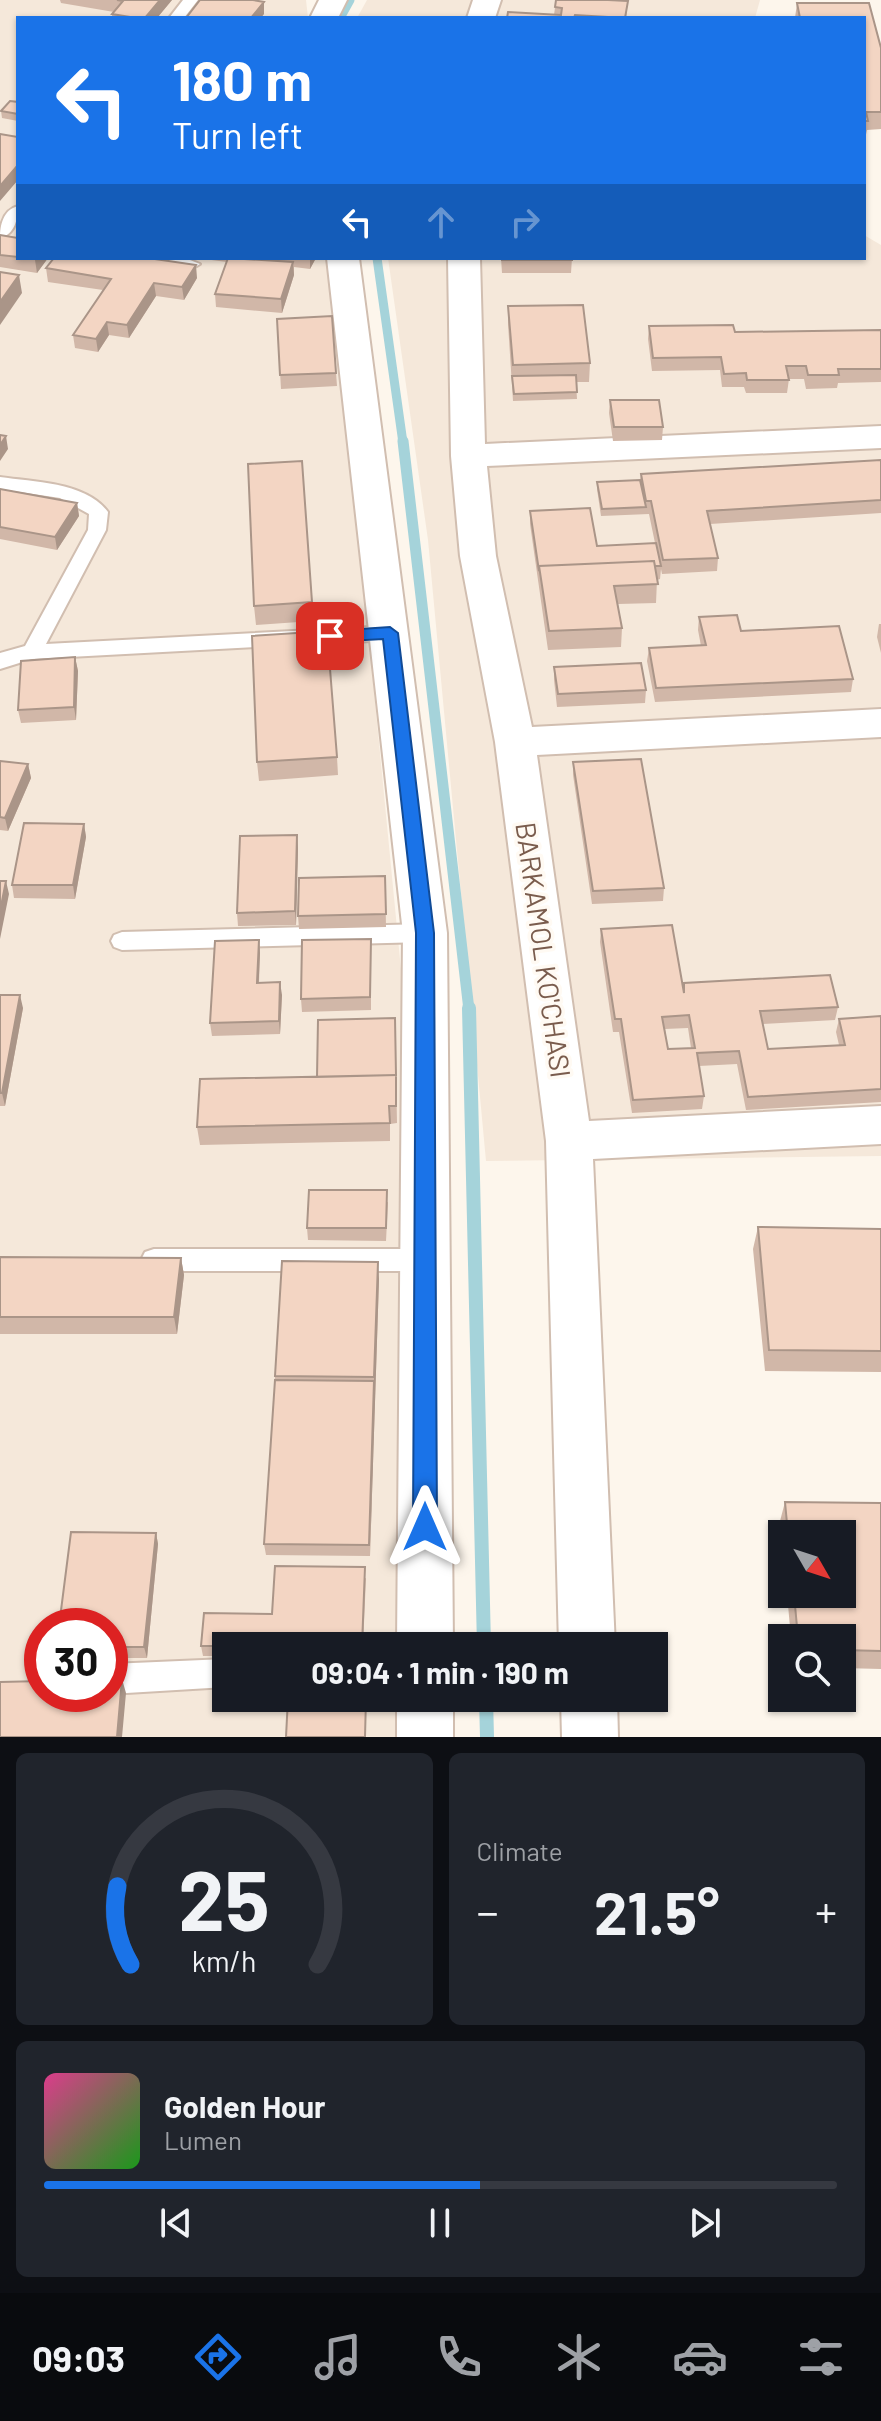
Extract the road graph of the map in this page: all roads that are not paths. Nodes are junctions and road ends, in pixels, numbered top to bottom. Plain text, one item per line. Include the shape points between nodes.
1 (191, 0) edge
2 (178, 16) edge
3 (16, 214) edge
4 (0, 234) edge
5 (164, 260) edge
6 (343, 260) edge
7 (464, 260) edge
8 (192, 264) edge
9 (881, 437) edge
10 (468, 456) junction
11 (0, 483) edge
12 (390, 633) junction
13 (32, 652) junction
14 (0, 662) edge
15 (881, 723) edge
16 (515, 742) junction
17 (425, 933) junction
18 (122, 941) dead end
19 (881, 1125) edge
20 (569, 1141) junction
21 (126, 1260) edge
22 (425, 1260) junction
23 (425, 1632) edge
24 (587, 1632) edge
25 (212, 1674) edge
26 (128, 1678) edge
27 (425, 1712) edge
28 (589, 1712) edge
29 (425, 1737) edge
30 (590, 1737) edge

1 - 2 lane
3 - 4 lane
5 - 8 lane
6 - 12 street
7 - 10 street, BARKAMOL KO'CHASI
9 - 10 street
10 - 16 street, BARKAMOL KO'CHASI via 478,556
11 - 13 lane via 69,496 89,502 99,512 97,530
12 - 13 lane
12 - 17 street
13 - 14 lane
15 - 16 street
16 - 20 street, BARKAMOL KO'CHASI
17 - 18 lane
17 - 22 street
19 - 20 street
20 - 24 street, BARKAMOL KO'CHASI
21 - 22 lane
22 - 23 street
25 - 26 lane
27 - 29 street
28 - 30 street

